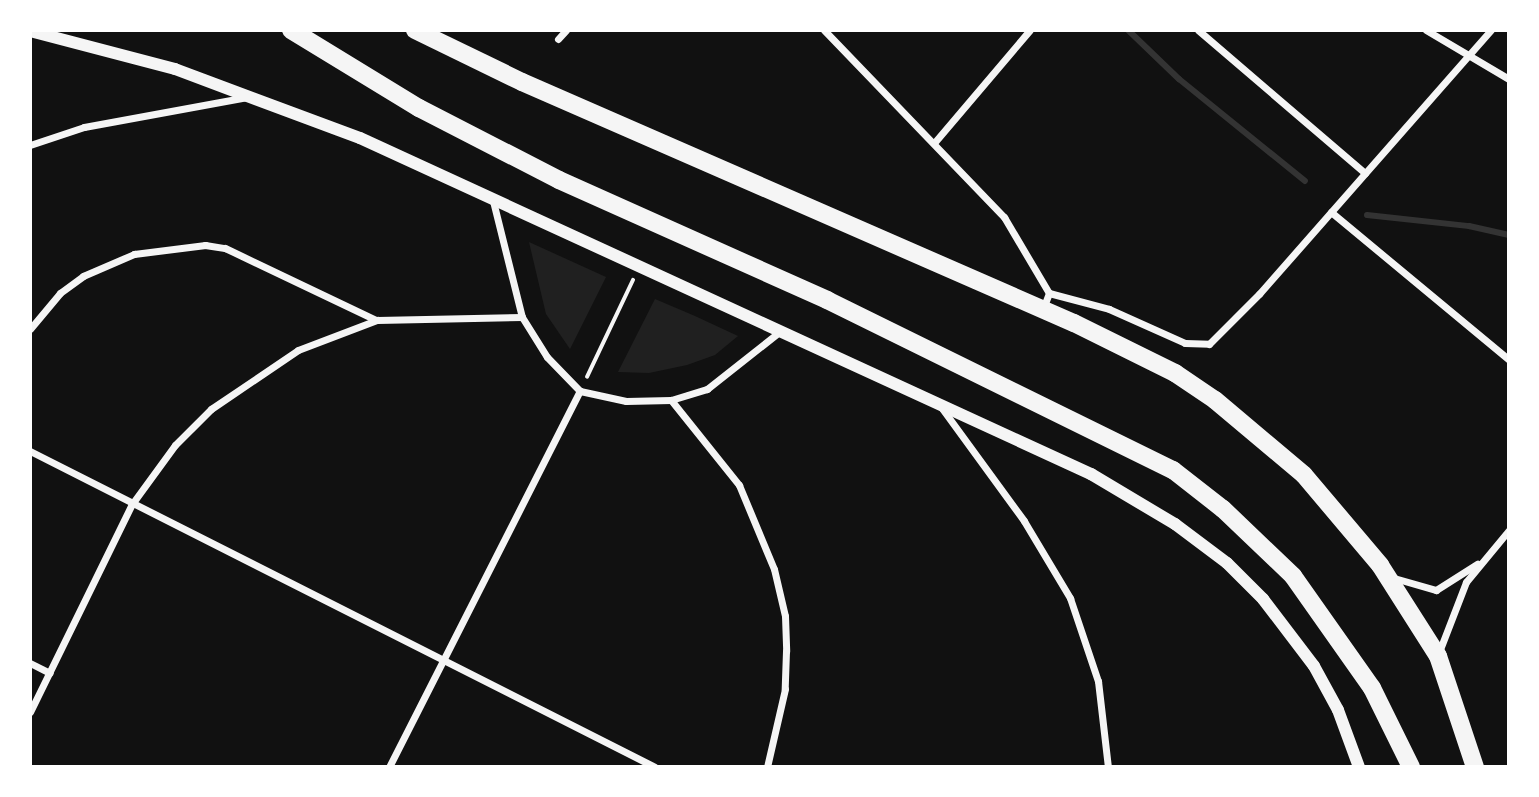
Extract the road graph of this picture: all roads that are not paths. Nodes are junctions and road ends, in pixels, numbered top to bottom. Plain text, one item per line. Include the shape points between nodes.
1 (291, 30) edge
2 (415, 30) edge
3 (566, 30) edge
4 (824, 30) edge
5 (1030, 30) edge
6 (1198, 30) edge
7 (1426, 30) edge
8 (1492, 30) edge
9 (30, 31) edge
10 (558, 39) dead end
11 (1469, 58) junction
12 (1509, 79) edge
13 (254, 96) junction
14 (934, 143) junction
15 (30, 145) edge
16 (1362, 176) junction
17 (493, 201) junction
18 (1333, 209) junction
19 (1046, 301) junction
20 (522, 317) junction
21 (377, 320) junction
22 (30, 329) edge
23 (778, 333) junction
24 (1509, 360) edge
25 (580, 391) junction
26 (671, 400) junction
27 (940, 407) junction
28 (30, 452) edge
29 (132, 504) junction
30 (1509, 530) edge
31 (1483, 559) junction
32 (1387, 576) junction
33 (1438, 656) junction
34 (30, 663) edge
35 (442, 663) junction
36 (50, 673) junction
37 (30, 712) edge
38 (389, 767) edge
39 (655, 767) edge
40 (767, 767) edge
41 (1108, 767) edge
42 (1359, 767) edge
43 (1410, 767) edge
44 (1475, 767) edge

1 - 43 main road via 419,108 559,180 827,300 1172,470 1223,509 1293,576 1372,688
2 - 19 main road via 522,82
3 - 10 street
4 - 14 street
5 - 14 street
6 - 16 street
7 - 11 street
8 - 11 street
9 - 13 street via 175,69
11 - 12 street
11 - 16 street
13 - 15 street via 84,127
13 - 17 street via 360,138
14 - 19 street via 1004,218
16 - 18 street
17 - 20 street
17 - 23 street via 640,265
18 - 19 street via 1209,344 1185,343 1109,309
18 - 24 street
19 - 32 main road via 1175,373 1248,424 1304,475
20 - 21 street
20 - 25 street via 547,357
21 - 22 street via 225,248 205,245 135,254 83,276 60,293
21 - 29 street via 298,350 211,408 175,445
23 - 26 street via 707,388
23 - 27 street
25 - 26 street via 626,401
25 - 35 street
26 - 40 street via 739,485 774,569 785,616 785,689
27 - 41 street via 1024,521 1070,598 1098,681
27 - 42 street via 1091,474 1175,524 1227,564 1300,645 1338,710
28 - 29 street
29 - 35 street
29 - 36 street
30 - 31 street
31 - 32 street via 1436,590
31 - 33 street via 1455,604
32 - 33 main road
33 - 44 main road
34 - 36 street
35 - 38 street
35 - 39 street
36 - 37 street

